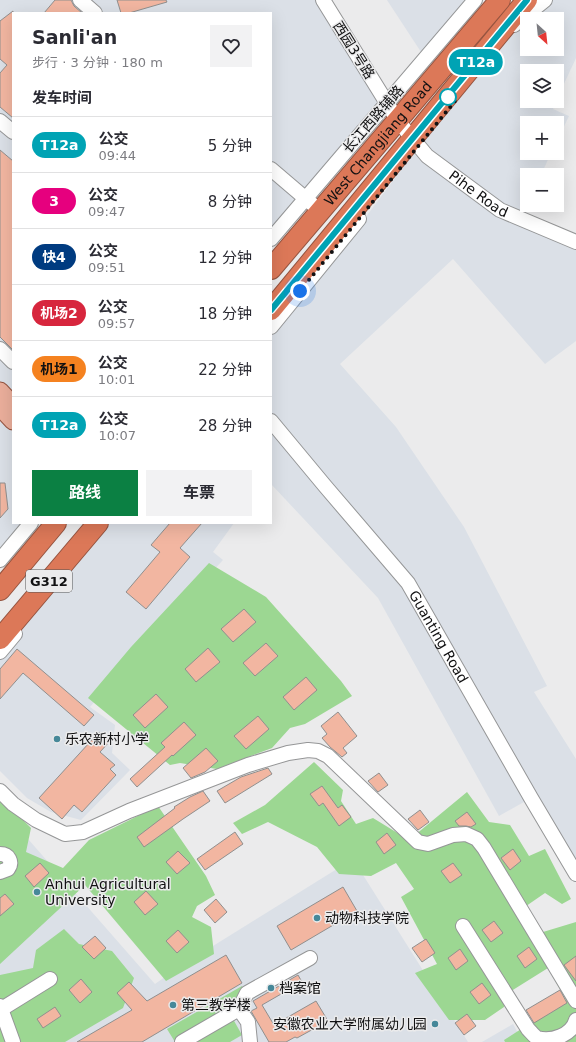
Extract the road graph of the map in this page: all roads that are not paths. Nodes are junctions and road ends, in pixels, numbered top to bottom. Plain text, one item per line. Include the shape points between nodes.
1 (80, 0) edge
2 (323, 0) edge
3 (475, 0) edge
4 (527, 0) edge
5 (545, 0) edge
6 (495, 2) edge
7 (93, 12) edge
8 (518, 22) junction
9 (488, 48) junction
10 (387, 103) junction
11 (0, 121) edge
12 (398, 121) junction
13 (12, 131) edge
14 (416, 142) junction
15 (272, 169) edge
16 (312, 205) junction
17 (272, 238) edge
18 (576, 242) edge
19 (272, 267) edge
20 (272, 309) edge
21 (272, 326) edge
22 (0, 349) edge
23 (12, 361) edge
24 (0, 391) edge
25 (12, 403) edge
26 (0, 407) edge
27 (12, 420) edge
28 (272, 421) edge
29 (30, 524) edge
30 (55, 524) edge
31 (97, 524) edge
32 (107, 524) edge
33 (0, 560) edge
34 (0, 590) edge
35 (0, 639) edge
36 (0, 652) edge
37 (0, 791) edge
38 (0, 854) edge
39 (0, 872) edge
40 (576, 874) edge
41 (463, 926) dead end
42 (310, 958) dead end
43 (50, 979) dead end
44 (576, 1001) edge
45 (1, 1008) edge
46 (239, 1009) junction
47 (576, 1020) edge
48 (13, 1042) edge
49 (182, 1042) edge
50 (250, 1042) edge

1 - 7 street
2 - 10 street, 西园3号路
3 - 10 street, 长江西路辅路
4 - 9 highway, West Changjiang Road
5 - 8 street
6 - 12 highway, West Changjiang Road
8 - 9 street
8 - 14 street
9 - 14 highway, West Changjiang Road
10 - 12 street, 西园3号路
10 - 16 street, 长江西路辅路
11 - 13 street
12 - 14 street, Pihe Road
12 - 16 highway, West Changjiang Road
14 - 18 street, Pihe Road via 427,156 500,210
14 - 20 highway, West Changjiang Road
14 - 21 street
15 - 16 street
16 - 17 street, 长江西路辅路
16 - 19 highway, West Changjiang Road
22 - 23 street
24 - 25 main road
26 - 27 main road
28 - 40 street, Guanting Road via 408,583
29 - 33 street
30 - 34 highway, G312
31 - 35 highway, G312
32 - 36 street
37 - 44 street via 36,820 65,834 83,832 248,765 288,752 318,751 328,756 418,842 428,844 452,835 466,834 477,838
38 - 39 street via 8,856 11,864 8,869
41 - 47 street via 536,1038 545,1041 560,1038 570,1032
42 - 46 street via 247,992
43 - 45 street
45 - 48 street
46 - 49 street
46 - 50 street via 248,1022

